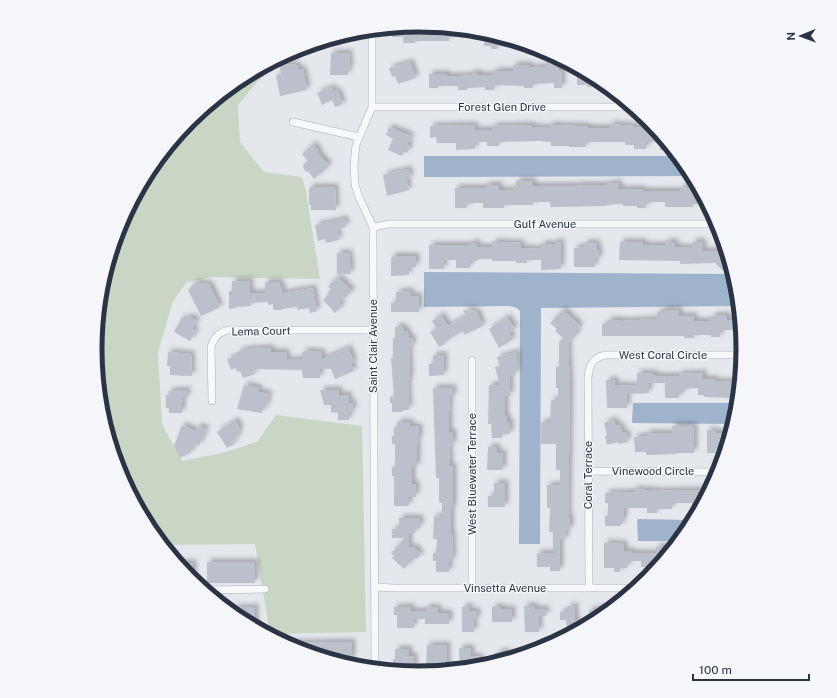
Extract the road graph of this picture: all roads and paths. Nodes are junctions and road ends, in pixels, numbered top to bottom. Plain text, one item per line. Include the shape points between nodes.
1 (372, 36) edge
2 (617, 103) edge
3 (372, 107) junction
4 (617, 107) junction
5 (623, 107) edge
6 (293, 122) dead end
7 (359, 137) junction
8 (709, 224) edge
9 (373, 227) junction
10 (373, 330) junction
11 (736, 355) edge
12 (472, 360) dead end
13 (592, 362) joint
14 (212, 401) dead end
15 (589, 471) junction
16 (710, 472) edge
17 (374, 587) junction
18 (472, 588) junction
19 (589, 588) junction
20 (627, 588) edge
21 (265, 589) dead end
22 (213, 590) edge
23 (375, 663) edge

1 - 3 street, Saint Clair Avenue
2 - 4 street
3 - 4 street, Forest Glen Drive
3 - 7 street, Saint Clair Avenue
4 - 5 street, Forest Glen Drive
6 - 7 street
7 - 9 street, Saint Clair Avenue via 354,155 355,184
8 - 9 street, Gulf Avenue via 389,224
9 - 10 street, Saint Clair Avenue
10 - 14 street, Lema Court via 221,332 211,347
10 - 17 street, Saint Clair Avenue
11 - 13 street, West Coral Circle via 605,355
12 - 18 street, West Bluewater Terrace
13 - 15 street, Coral Terrace via 588,378
15 - 16 street, Vinewood Circle
15 - 19 street, Coral Terrace
17 - 18 street, Vinsetta Avenue
17 - 23 street, Saint Clair Avenue
18 - 19 street, Vinsetta Avenue
19 - 20 street, Vinsetta Avenue
21 - 22 street

